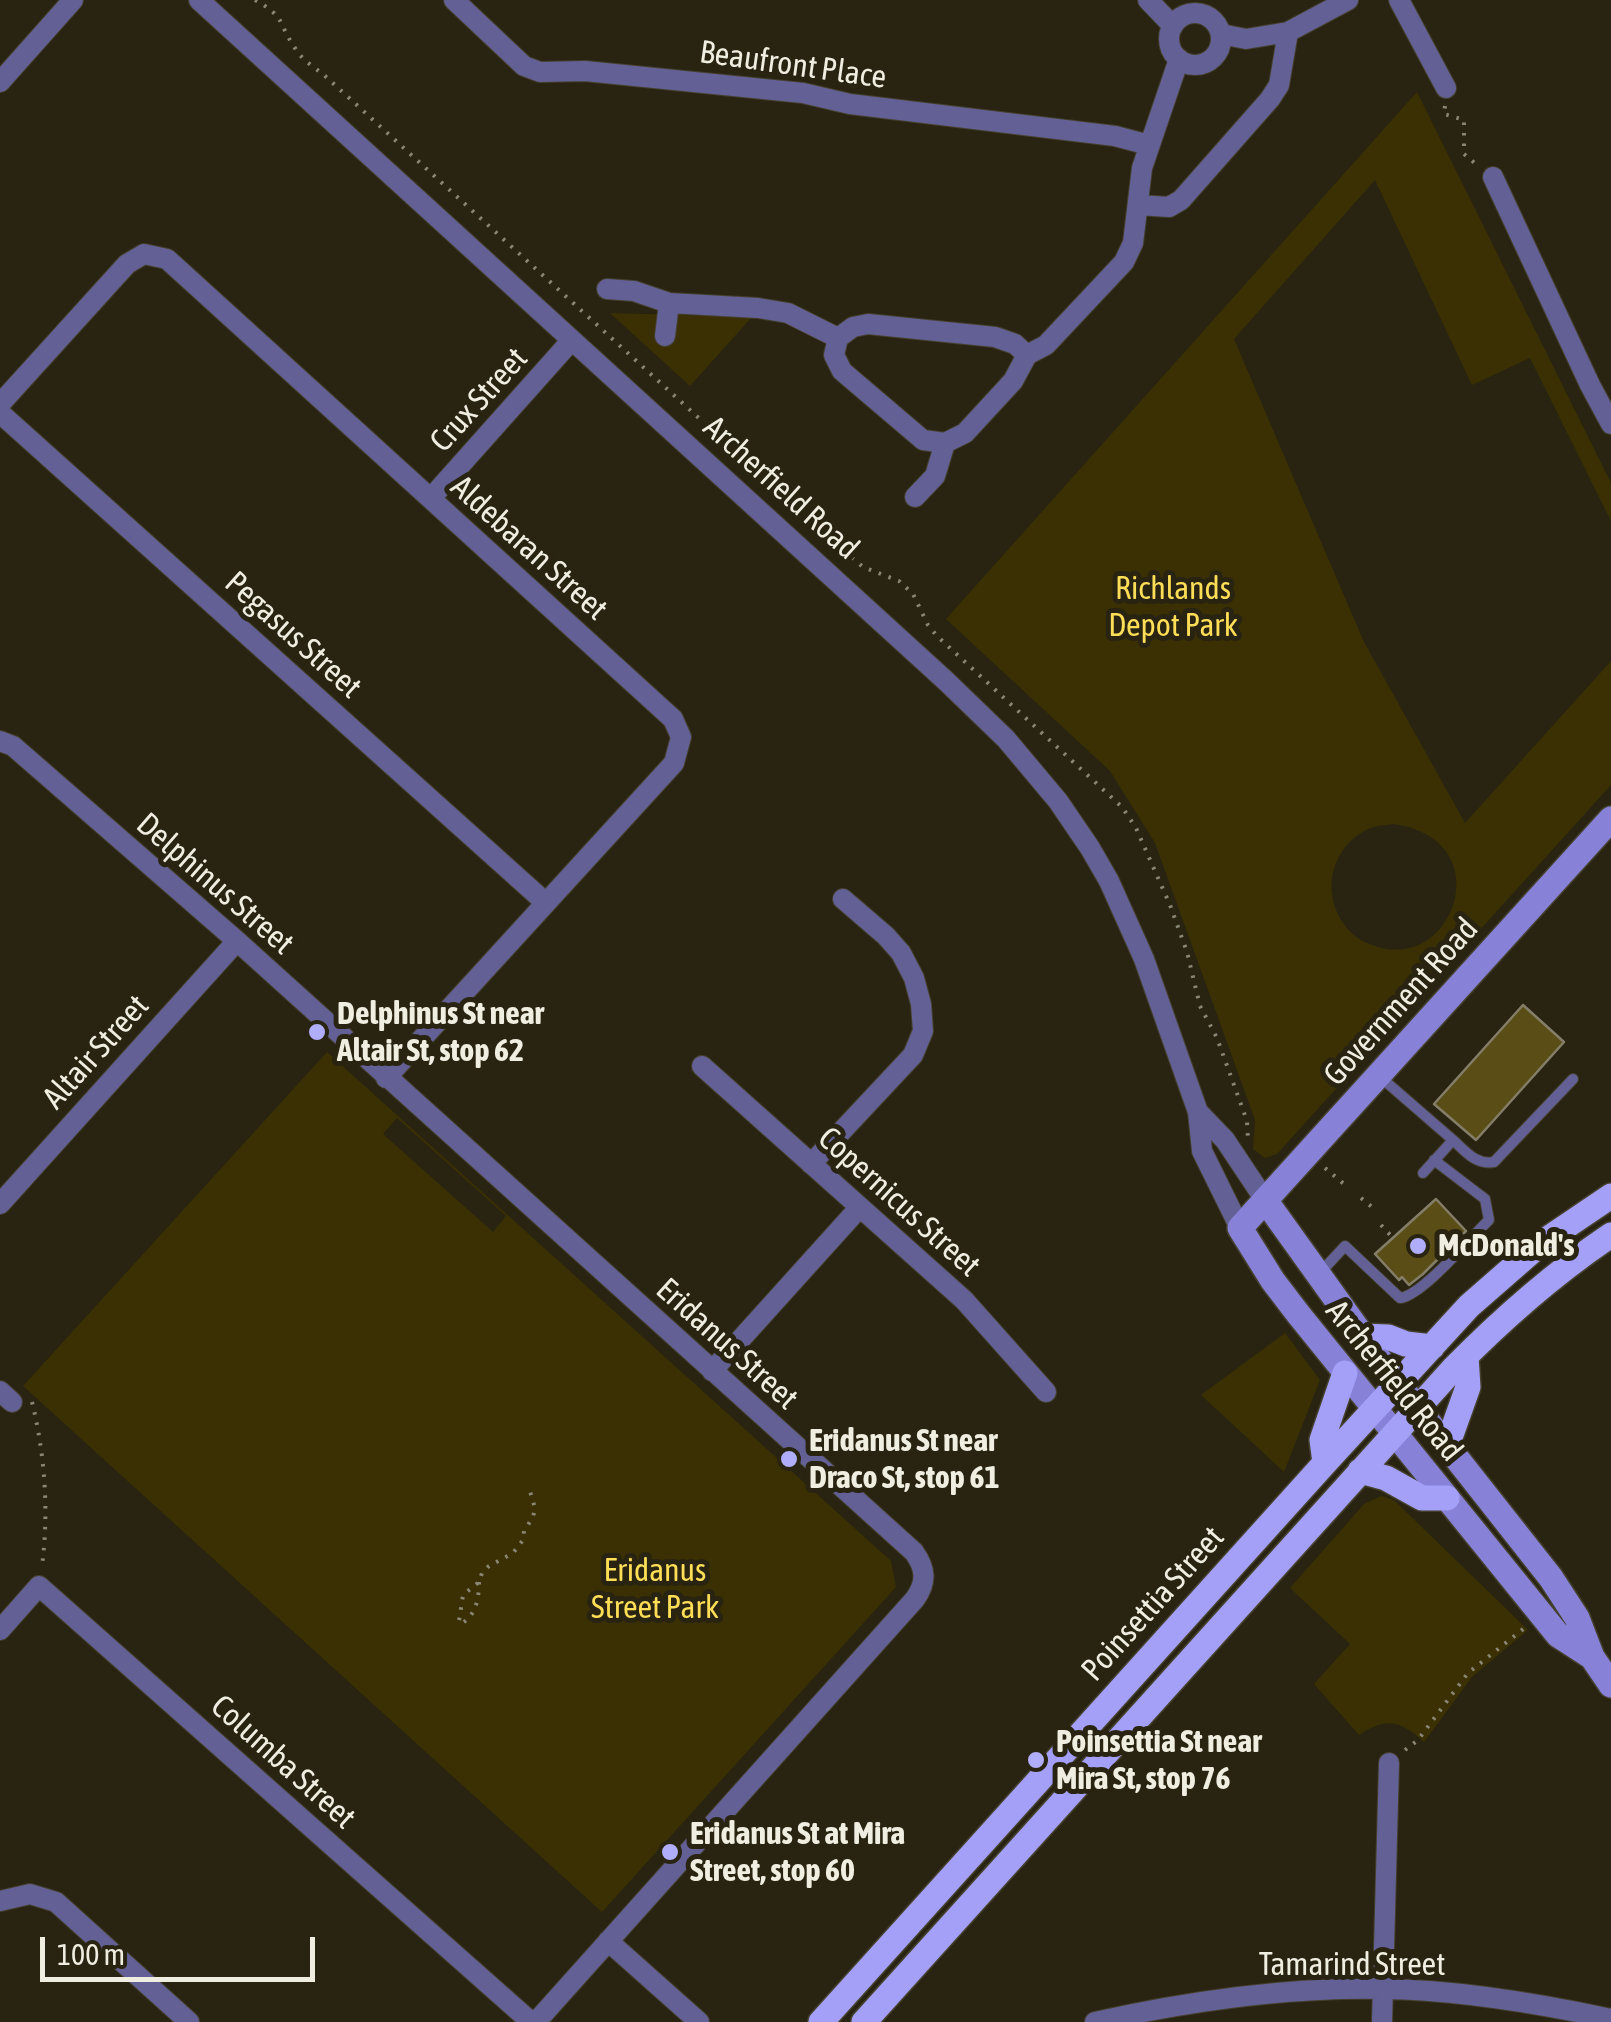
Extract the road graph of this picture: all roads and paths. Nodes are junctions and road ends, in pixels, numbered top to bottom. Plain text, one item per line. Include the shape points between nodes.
1 (73, 0) edge
2 (199, 0) edge
3 (454, 0) edge
4 (1148, 0) edge
5 (1348, 0) edge
6 (1399, 0) edge
7 (1173, 26) junction
8 (1288, 32) junction
9 (1221, 34) junction
10 (1179, 60) junction
11 (0, 82) edge
12 (1446, 88) joint
13 (1149, 145) junction
14 (1493, 177) joint
15 (1138, 205) junction
16 (606, 289) dead end
17 (669, 303) junction
18 (666, 336) dead end
19 (838, 338) junction
20 (571, 342) junction
21 (1026, 355) junction
22 (0, 404) edge
23 (0, 413) edge
24 (1611, 424) edge
25 (946, 443) junction
26 (915, 497) dead end
27 (430, 498) junction
28 (0, 741) edge
29 (1611, 819) edge
30 (843, 899) dead end
31 (546, 903) junction
32 (237, 941) junction
33 (702, 1066) dead end
34 (1378, 1075) junction
35 (386, 1078) junction
36 (1573, 1079) dead end
37 (1198, 1112) junction
38 (1453, 1140) junction
39 (1434, 1160) junction
40 (812, 1164) junction
41 (1325, 1168) dead end
42 (1423, 1173) dead end
43 (1344, 1184) dead end
44 (1611, 1196) edge
45 (1361, 1198) dead end
46 (1266, 1200) junction
47 (0, 1204) edge
48 (860, 1207) junction
49 (1372, 1208) dead end
50 (1381, 1225) dead end
51 (1240, 1228) junction
52 (1611, 1235) edge
53 (1394, 1238) dead end
54 (1318, 1276) junction
55 (1362, 1336) junction
56 (1432, 1347) junction
57 (1466, 1356) junction
58 (712, 1371) junction
59 (1345, 1373) junction
60 (1398, 1385) junction
61 (1046, 1392) dead end
62 (6, 1396) edge
63 (1417, 1409) junction
64 (1374, 1410) junction
65 (1395, 1434) junction
66 (1447, 1446) junction
67 (1325, 1462) junction
68 (1360, 1471) junction
69 (528, 1488) dead end
70 (1447, 1498) junction
71 (479, 1582) junction
72 (39, 1586) junction
73 (1540, 1613) junction
74 (0, 1630) edge
75 (1592, 1658) junction
76 (1611, 1685) edge
77 (1389, 1763) joint
78 (0, 1901) edge
79 (608, 1941) junction
80 (1383, 1989) junction
81 (1611, 2019) edge
82 (189, 2022) edge
83 (533, 2022) edge
84 (700, 2022) edge
85 (820, 2022) edge
86 (864, 2022) edge
87 (1095, 2022) edge
88 (1382, 2022) edge

1 - 11 street
2 - 20 street, Archerfield Road
3 - 13 street, Beaufront Place via 524,66 540,72 803,93
4 - 7 street
5 - 8 street
6 - 12 street
7 - 9 street via 1199,14
7 - 10 street via 1170,44
8 - 9 street via 1246,39
8 - 15 street via 1270,100 1182,200 1169,207
9 - 10 street via 1209,62
10 - 13 street
12 - 14 path via 1444,114 1464,120 1464,154
13 - 15 street
14 - 24 street
15 - 21 street via 1124,262 1046,345
16 - 17 street via 634,290
17 - 18 street
17 - 19 street via 788,312
19 - 21 street via 868,324 995,337
19 - 25 street via 834,355 842,371 923,440
20 - 27 street, Crux Street
20 - 37 street, Archerfield Road via 946,681 1058,800 1128,920
21 - 25 street via 1014,381 965,433
22 - 27 street, Aldebaran Street via 127,264 144,254 167,259
23 - 31 street, Pegasus Street
25 - 26 street via 936,476
27 - 31 street, Aldebaran Street via 672,719 682,738 674,763
28 - 32 street, Delphinus Street
29 - 34 street, Government Road
30 - 40 street via 901,953 914,978 923,1031 913,1055
31 - 35 street, Aldebaran Street
32 - 35 street, Delphinus Street
32 - 47 street, Altair Street
33 - 40 street, Copernicus Street
34 - 38 lane
34 - 46 street, Government Road
35 - 58 street, Eridanus Street
36 - 38 lane via 1494,1162 1476,1160
37 - 46 street, Archerfield Road
37 - 51 street, Archerfield Road via 1202,1151
38 - 39 lane
39 - 42 lane
39 - 54 lane via 1485,1199 1489,1220 1409,1297 1400,1298 1345,1246
40 - 48 street, Copernicus Street
41 - 43 path
44 - 56 main road, Poinsettia Street via 1499,1278
45 - 49 path
46 - 51 street, Government Road
46 - 54 street, Archerfield Road
48 - 58 street
48 - 61 street, Copernicus Street via 964,1300
50 - 53 path
51 - 59 street, Archerfield Road via 1272,1281
52 - 57 main road, Poinsettia Street
54 - 55 street, Archerfield Road
55 - 56 main road
55 - 60 street, Archerfield Road
56 - 60 main road, Poinsettia Street
57 - 63 main road, Poinsettia Street
57 - 66 main road via 1468,1386
58 - 79 street, Eridanus Street via 914,1552 924,1579 915,1600
59 - 64 street, Archerfield Road
59 - 67 main road via 1322,1440
60 - 63 street, Archerfield Road
60 - 64 main road, Poinsettia Street
62 - 72 path via 22,1394 32,1402 42,1448 46,1536
63 - 65 main road, Poinsettia Street
63 - 66 street, Archerfield Road
64 - 65 street, Archerfield Road
64 - 67 main road, Poinsettia Street
65 - 68 main road, Poinsettia Street
65 - 70 street, Archerfield Road
66 - 75 street, Archerfield Road via 1551,1578
67 - 85 main road, Poinsettia Street
68 - 70 main road via 1422,1498
68 - 86 main road, Poinsettia Street
69 - 71 path via 535,1508 519,1548 489,1566
70 - 73 street, Archerfield Road
71 - 71 path via 478,1602 461,1624 463,1596
72 - 74 street
72 - 83 street, Columba Street
73 - 75 street, Archerfield Road
73 - 77 path via 1468,1673 1418,1740
75 - 76 street, Archerfield Road
77 - 80 street
78 - 82 street via 30,1894 56,1902
79 - 83 street, Columba Street
79 - 84 street
80 - 81 street, Tamarind Street via 1474,1995
80 - 87 street, Tamarind Street via 1239,1996
80 - 88 street

